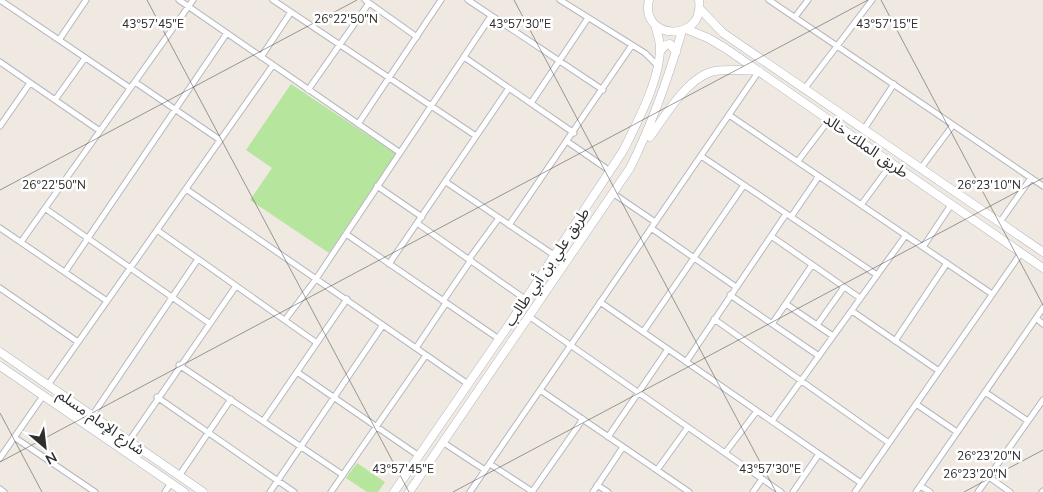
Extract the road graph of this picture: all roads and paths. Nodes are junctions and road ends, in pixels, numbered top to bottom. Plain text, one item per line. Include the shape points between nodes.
1 (0, 0) edge
2 (86, 0) edge
3 (179, 0) edge
4 (192, 0) edge
5 (273, 0) edge
6 (441, 0) edge
7 (468, 0) edge
8 (560, 0) edge
9 (699, 0) edge
10 (768, 0) edge
11 (808, 0) edge
12 (872, 0) edge
13 (367, 1) edge
14 (647, 2) edge
15 (188, 6) junction
16 (700, 9) junction
17 (291, 12) junction
18 (491, 16) junction
19 (795, 17) junction
20 (588, 18) junction
21 (655, 25) junction
22 (716, 28) junction
23 (684, 30) junction
24 (227, 33) junction
25 (417, 37) junction
26 (708, 38) junction
27 (59, 40) junction
28 (339, 45) junction
29 (632, 45) junction
30 (837, 46) junction
31 (660, 51) junction
32 (676, 52) junction
33 (261, 57) junction
34 (464, 57) junction
35 (85, 58) junction
36 (559, 61) junction
37 (0, 62) edge
38 (273, 65) junction
39 (658, 65) junction
40 (759, 71) junction
41 (389, 79) junction
42 (135, 82) junction
43 (30, 83) junction
44 (894, 84) junction
45 (130, 88) junction
46 (509, 88) junction
47 (805, 88) junction
48 (308, 90) junction
49 (603, 90) junction
50 (55, 100) junction
51 (531, 103) junction
52 (430, 107) junction
53 (175, 109) junction
54 (729, 114) junction
55 (829, 120) junction
56 (358, 124) junction
57 (953, 125) junction
58 (0, 126) edge
59 (864, 128) junction
60 (100, 131) junction
61 (574, 133) junction
62 (476, 136) junction
63 (220, 140) junction
64 (568, 142) junction
65 (399, 152) junction
66 (637, 155) junction
67 (701, 156) junction
68 (798, 161) junction
69 (892, 163) junction
70 (921, 168) junction
71 (610, 171) junction
72 (819, 176) junction
73 (1031, 178) junction
74 (446, 182) junction
75 (744, 185) junction
76 (377, 186) junction
77 (1043, 186) edge
78 (186, 189) junction
79 (614, 194) junction
80 (861, 205) junction
81 (951, 205) junction
82 (46, 209) junction
83 (788, 215) junction
84 (422, 217) junction
85 (498, 218) junction
86 (655, 222) junction
87 (1000, 222) junction
88 (417, 223) junction
89 (509, 225) junction
90 (0, 228) edge
91 (651, 228) junction
92 (157, 230) junction
93 (346, 234) junction
94 (906, 235) junction
95 (771, 236) junction
96 (87, 237) junction
97 (21, 242) junction
98 (923, 247) junction
99 (1043, 252) edge
100 (1021, 253) junction
101 (554, 255) junction
102 (694, 258) junction
103 (198, 260) junction
104 (470, 260) junction
105 (947, 263) junction
106 (389, 264) junction
107 (812, 265) junction
108 (130, 267) junction
109 (1043, 268) edge
110 (65, 272) junction
111 (877, 275) junction
112 (316, 278) junction
113 (236, 286) junction
114 (736, 287) junction
115 (844, 287) junction
116 (0, 288) edge
117 (992, 294) junction
118 (730, 296) junction
119 (173, 297) junction
120 (860, 298) junction
121 (347, 299) junction
122 (525, 299) junction
123 (107, 301) junction
124 (445, 302) junction
125 (600, 302) junction
126 (786, 304) junction
127 (1043, 308) edge
128 (852, 311) junction
129 (530, 317) junction
130 (1036, 318) junction
131 (714, 319) junction
132 (284, 320) junction
133 (209, 323) junction
134 (772, 324) junction
135 (1043, 324) edge
136 (383, 325) junction
137 (817, 325) junction
138 (643, 332) junction
139 (833, 336) junction
140 (499, 339) junction
141 (895, 341) junction
142 (78, 342) junction
143 (317, 343) junction
144 (571, 345) junction
145 (416, 348) junction
146 (668, 349) junction
147 (0, 352) edge
148 (426, 355) junction
149 (819, 356) junction
150 (686, 362) junction
151 (179, 365) junction
152 (0, 366) edge
153 (939, 371) junction
154 (297, 372) junction
155 (802, 381) junction
156 (468, 384) junction
157 (48, 385) junction
158 (540, 390) junction
159 (985, 392) junction
160 (639, 393) junction
161 (43, 396) junction
162 (157, 397) junction
163 (231, 398) junction
164 (333, 398) junction
165 (1043, 400) edge
166 (916, 404) junction
167 (757, 411) junction
168 (92, 416) junction
169 (583, 419) junction
170 (264, 420) junction
171 (1028, 421) junction
172 (772, 422) junction
173 (376, 427) junction
174 (688, 427) junction
175 (208, 432) junction
176 (957, 432) junction
177 (14, 437) junction
178 (608, 437) junction
179 (128, 441) junction
180 (444, 443) junction
181 (890, 443) junction
182 (301, 446) junction
183 (623, 446) junction
184 (725, 453) junction
185 (819, 454) junction
186 (419, 456) junction
187 (0, 458) edge
188 (490, 464) junction
189 (485, 470) junction
190 (657, 470) junction
191 (343, 474) junction
192 (179, 476) junction
193 (989, 477) junction
194 (762, 479) junction
195 (278, 480) junction
196 (171, 483) junction
197 (862, 483) junction
198 (598, 485) junction
199 (920, 486) junction
200 (0, 489) edge
201 (4, 492) edge
202 (95, 492) edge
203 (165, 492) edge
204 (184, 492) edge
205 (203, 492) edge
206 (270, 492) edge
207 (294, 492) edge
208 (331, 492) edge
209 (394, 492) edge
210 (409, 492) edge
211 (470, 492) edge
212 (532, 492) edge
213 (593, 492) edge
214 (608, 492) edge
215 (689, 492) edge
216 (754, 492) edge
217 (781, 492) edge
218 (793, 492) edge
219 (855, 492) edge
220 (916, 492) edge
221 (930, 492) edge
222 (978, 492) edge
223 (1010, 492) edge

1 - 27 street
2 - 27 street
3 - 15 street
4 - 15 street
5 - 17 street
6 - 25 street
7 - 18 street
8 - 20 street
9 - 16 main road
10 - 19 street
11 - 19 street
12 - 30 street
13 - 25 street
13 - 28 street
14 - 21 main road, طريق علي بن أبي طالب
15 - 24 street
15 - 42 street
16 - 22 main road, طريق الملك خالد
16 - 23 main road, طريق علي بن أبي طالب via 698,17
17 - 28 street
17 - 33 street
18 - 34 street
18 - 36 street
19 - 30 street
20 - 29 street
20 - 36 street
21 - 23 main road, طريق الملك خالد via 673,32
21 - 31 main road, طريق علي بن أبي طالب
22 - 26 main road via 707,28
22 - 47 main road, طريق الملك خالد
23 - 26 main road, طريق الملك خالد
23 - 32 main road, طريق علي بن أبي طالب
24 - 33 street
24 - 53 street
25 - 41 street
26 - 40 main road, طريق الملك خالد
27 - 35 street
28 - 41 street
28 - 48 street
29 - 39 street
29 - 49 street
30 - 44 street
30 - 47 street
31 - 32 main road via 670,44
31 - 39 main road, طريق علي بن أبي طالب
32 - 66 main road, طريق علي بن أبي طالب via 659,105
33 - 38 street
34 - 46 street
34 - 52 street
35 - 45 street
35 - 50 street
36 - 49 street
36 - 51 street
37 - 43 street
38 - 48 street
38 - 63 street
39 - 71 main road, طريق علي بن أبي طالب via 638,122
40 - 54 street
40 - 55 main road, طريق الملك خالد
40 - 66 main road via 714,71 702,76 677,98
41 - 52 street
41 - 56 street
42 - 45 street
42 - 53 street
43 - 50 street
43 - 58 street
44 - 57 street
44 - 59 street
45 - 60 street
46 - 51 street
46 - 62 street
47 - 59 main road, طريق الملك خالد
48 - 56 street
49 - 61 street
50 - 60 street
51 - 61 street
52 - 62 street
52 - 65 street
53 - 63 street
53 - 96 street
54 - 67 street
54 - 68 street
55 - 68 street
55 - 69 main road, طريق الملك خالد
56 - 65 street
57 - 70 street
57 - 73 street
59 - 70 main road, طريق الملك خالد
60 - 82 street
61 - 64 street
62 - 74 street
63 - 78 street
64 - 71 street
64 - 89 street
65 - 76 street
66 - 79 main road, طريق علي بن أبي طالب
67 - 75 street
67 - 86 street
68 - 72 street
69 - 80 street
69 - 81 main road, طريق الملك خالد
70 - 87 main road, طريق الملك خالد
71 - 101 main road, طريق علي بن أبي طالب
72 - 80 street
72 - 83 street
73 - 77 street
73 - 87 street
74 - 84 street
74 - 85 street
75 - 83 street
75 - 102 street
76 - 84 street
76 - 93 street
78 - 92 street
78 - 112 street
79 - 86 street
79 - 129 main road, طريق علي بن أبي طالب
80 - 94 street
81 - 98 street
81 - 100 main road, طريق الملك خالد
82 - 96 street
82 - 97 street
83 - 95 street
83 - 111 street
84 - 88 street
85 - 89 street
85 - 104 street
86 - 91 street
87 - 99 main road, طريق الملك خالد
88 - 104 street
88 - 106 street
89 - 101 street
90 - 97 street
91 - 102 street
91 - 125 street
92 - 103 street
92 - 108 street
93 - 106 street
93 - 112 street
94 - 98 street
94 - 111 street
95 - 107 street
95 - 114 street
96 - 108 street
96 - 110 street
97 - 110 street
98 - 105 street
100 - 109 main road, طريق الملك خالد
100 - 117 street
101 - 122 main road, طريق علي بن أبي طالب
102 - 114 street
102 - 138 street
103 - 113 street
103 - 119 street
104 - 122 street
104 - 124 street
105 - 117 street
105 - 141 street
106 - 124 street
107 - 115 street
107 - 126 street
108 - 119 street
108 - 123 street
110 - 123 street
111 - 120 street
112 - 121 street
112 - 132 street
113 - 132 street
113 - 133 street
114 - 118 street
115 - 120 street
115 - 137 street
116 - 142 street
117 - 153 street
118 - 131 street
118 - 134 street
119 - 133 street
119 - 168 street
120 - 128 street
121 - 136 street
121 - 143 street
122 - 140 main road, طريق علي بن أبي طالب
123 - 142 street
124 - 140 street
124 - 145 street
125 - 138 street
125 - 144 street
126 - 134 street
126 - 137 street
127 - 130 street
128 - 139 street
128 - 141 street
129 - 144 street
129 - 180 main road, طريق علي بن أبي طالب
130 - 135 street
130 - 159 street
131 - 150 street
131 - 155 street
132 - 143 street
133 - 151 street
134 - 149 street
136 - 145 street
136 - 164 street
137 - 139 street
138 - 146 street
139 - 149 street
140 - 156 main road, طريق علي بن أبي طالب
141 - 153 street
142 - 157 street
143 - 154 street
144 - 158 street
144 - 160 street
145 - 148 street
146 - 150 street
146 - 160 street
147 - 157 main road, شارع الإمام مسلم
148 - 156 street
148 - 173 street
149 - 155 street
150 - 167 street
151 - 162 street
151 - 163 street
152 - 161 main road, شارع الإمام مسلم
153 - 166 street
154 - 164 street
154 - 170 street
155 - 172 street
155 - 181 street
156 - 186 main road, طريق علي بن أبي طالب
157 - 168 main road, شارع الإمام مسلم
158 - 169 street
158 - 188 street
159 - 171 street
159 - 176 street
160 - 174 street
160 - 178 street
161 - 177 street
161 - 196 main road, شارع الإمام مسلم
162 - 175 street
162 - 179 street
163 - 170 street
163 - 175 street
164 - 173 street
164 - 182 street
165 - 171 street
166 - 176 street
166 - 181 street
167 - 172 street
167 - 184 street
168 - 179 main road, شارع الإمام مسلم
169 - 178 street
169 - 212 street
170 - 182 street
171 - 193 street
172 - 185 street
173 - 186 street
173 - 191 street
174 - 184 street
174 - 190 street
175 - 192 street
175 - 195 street
176 - 199 street
177 - 187 street
177 - 202 street
178 - 183 street
179 - 192 main road, شارع الإمام مسلم
180 - 189 street
180 - 210 main road, طريق علي بن أبي طالب
181 - 197 street
182 - 191 street
182 - 195 street
183 - 190 street
183 - 198 street
184 - 194 street
185 - 197 street
185 - 218 street
186 - 209 main road, طريق علي بن أبي طالب
188 - 189 street
188 - 212 street
189 - 211 street
190 - 215 street
191 - 208 street
192 - 205 main road, شارع الإمام مسلم
193 - 222 street
193 - 223 street
194 - 216 street
194 - 217 street
195 - 206 street
195 - 207 street
196 - 203 street
196 - 204 main road, شارع الإمام مسلم
197 - 219 street
198 - 213 street
198 - 214 street
199 - 220 street
199 - 221 street
200 - 201 street

